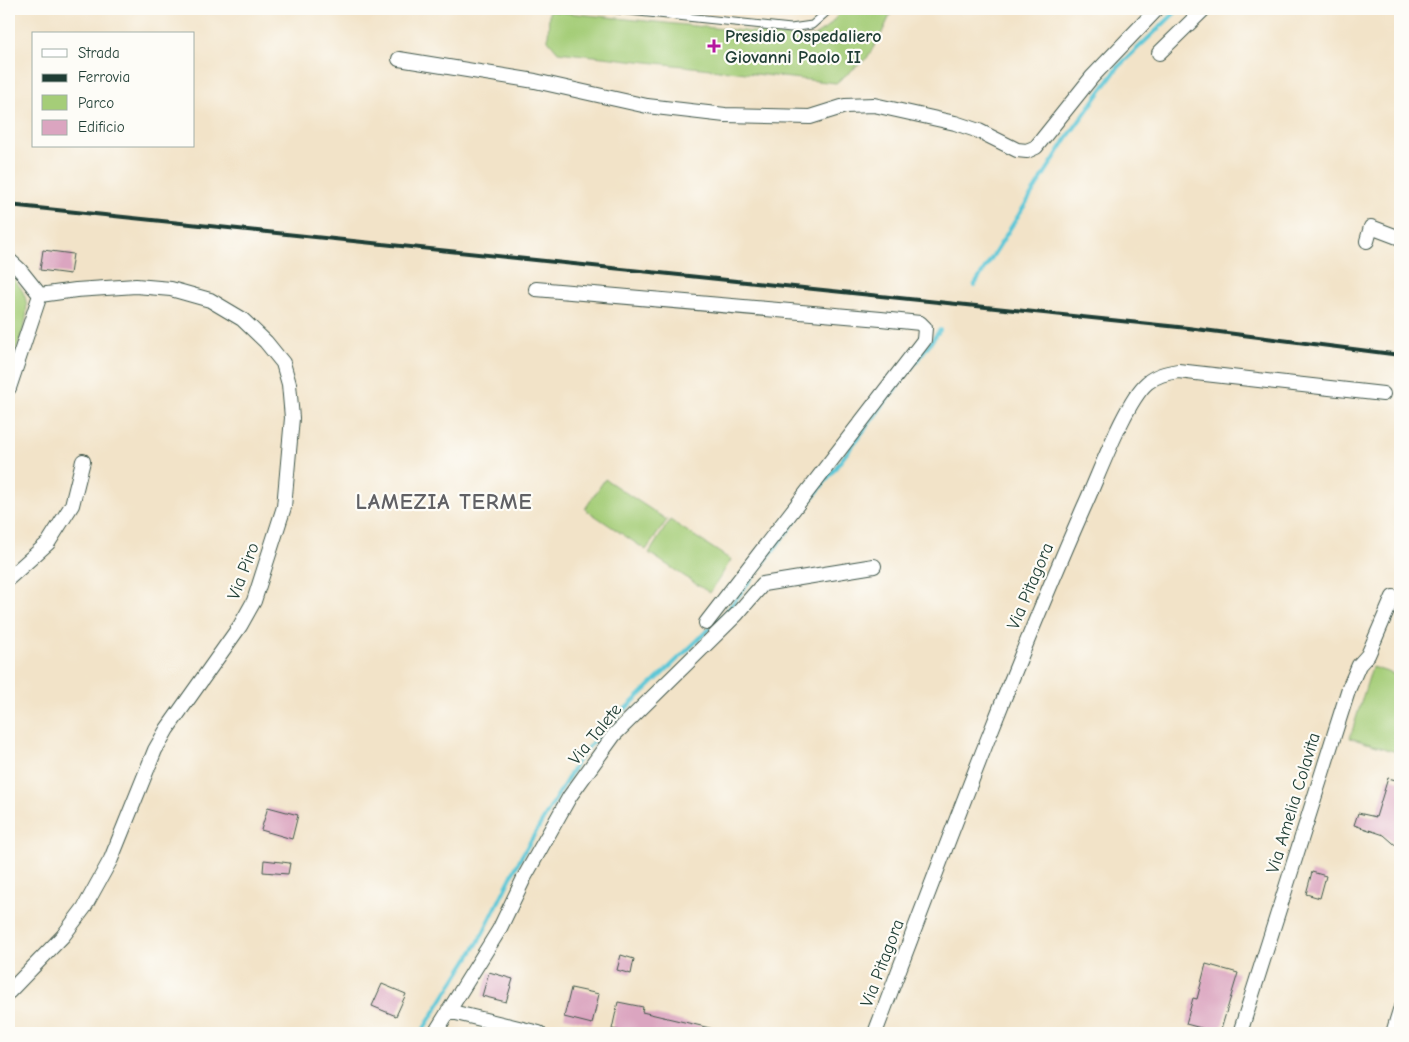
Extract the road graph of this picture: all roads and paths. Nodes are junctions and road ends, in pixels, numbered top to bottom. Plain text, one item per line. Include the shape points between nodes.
1 (610, 9) edge
2 (830, 9) edge
3 (1157, 9) edge
4 (1204, 9) edge
5 (1159, 53) dead end
6 (399, 59) dead end
7 (1400, 238) edge
8 (1367, 241) dead end
9 (9, 260) edge
10 (536, 288) dead end
11 (40, 295) junction
12 (9, 388) edge
13 (1383, 394) dead end
14 (83, 461) dead end
15 (874, 566) dead end
16 (746, 572) junction
17 (9, 578) edge
18 (763, 584) junction
19 (1400, 599) edge
20 (706, 623) dead end
21 (9, 992) edge
22 (1400, 1010) edge
23 (448, 1011) junction
24 (434, 1033) edge
25 (539, 1033) edge
26 (875, 1033) edge
27 (1240, 1033) edge
28 (1393, 1033) edge

1 - 2 lane via 791,28 812,25
3 - 6 street via 1092,77 1036,147 1027,151 1017,150 955,123 874,105 845,106 810,117 725,115 647,106 535,81
4 - 5 street
7 - 8 street via 1372,227
9 - 11 street
10 - 16 street via 888,320 920,324 926,328 924,340
11 - 12 street
11 - 21 street, Via Piro via 136,286 171,289 210,300 242,319 283,363 289,384 292,418 284,507 254,601 155,750 111,859 84,908 63,936
13 - 26 street, Via Pitagora via 1178,371 1162,374 1146,383 1126,414 1053,578
14 - 17 street via 72,505 48,543
15 - 18 street
16 - 18 street
16 - 20 street
18 - 23 street, Via Talete via 737,614 614,735 570,796 499,930
19 - 27 street, Via Amelia Colavita via 1393,596 1368,655 1359,665 1349,688
22 - 28 street
23 - 24 street, Via Talete
23 - 25 street

